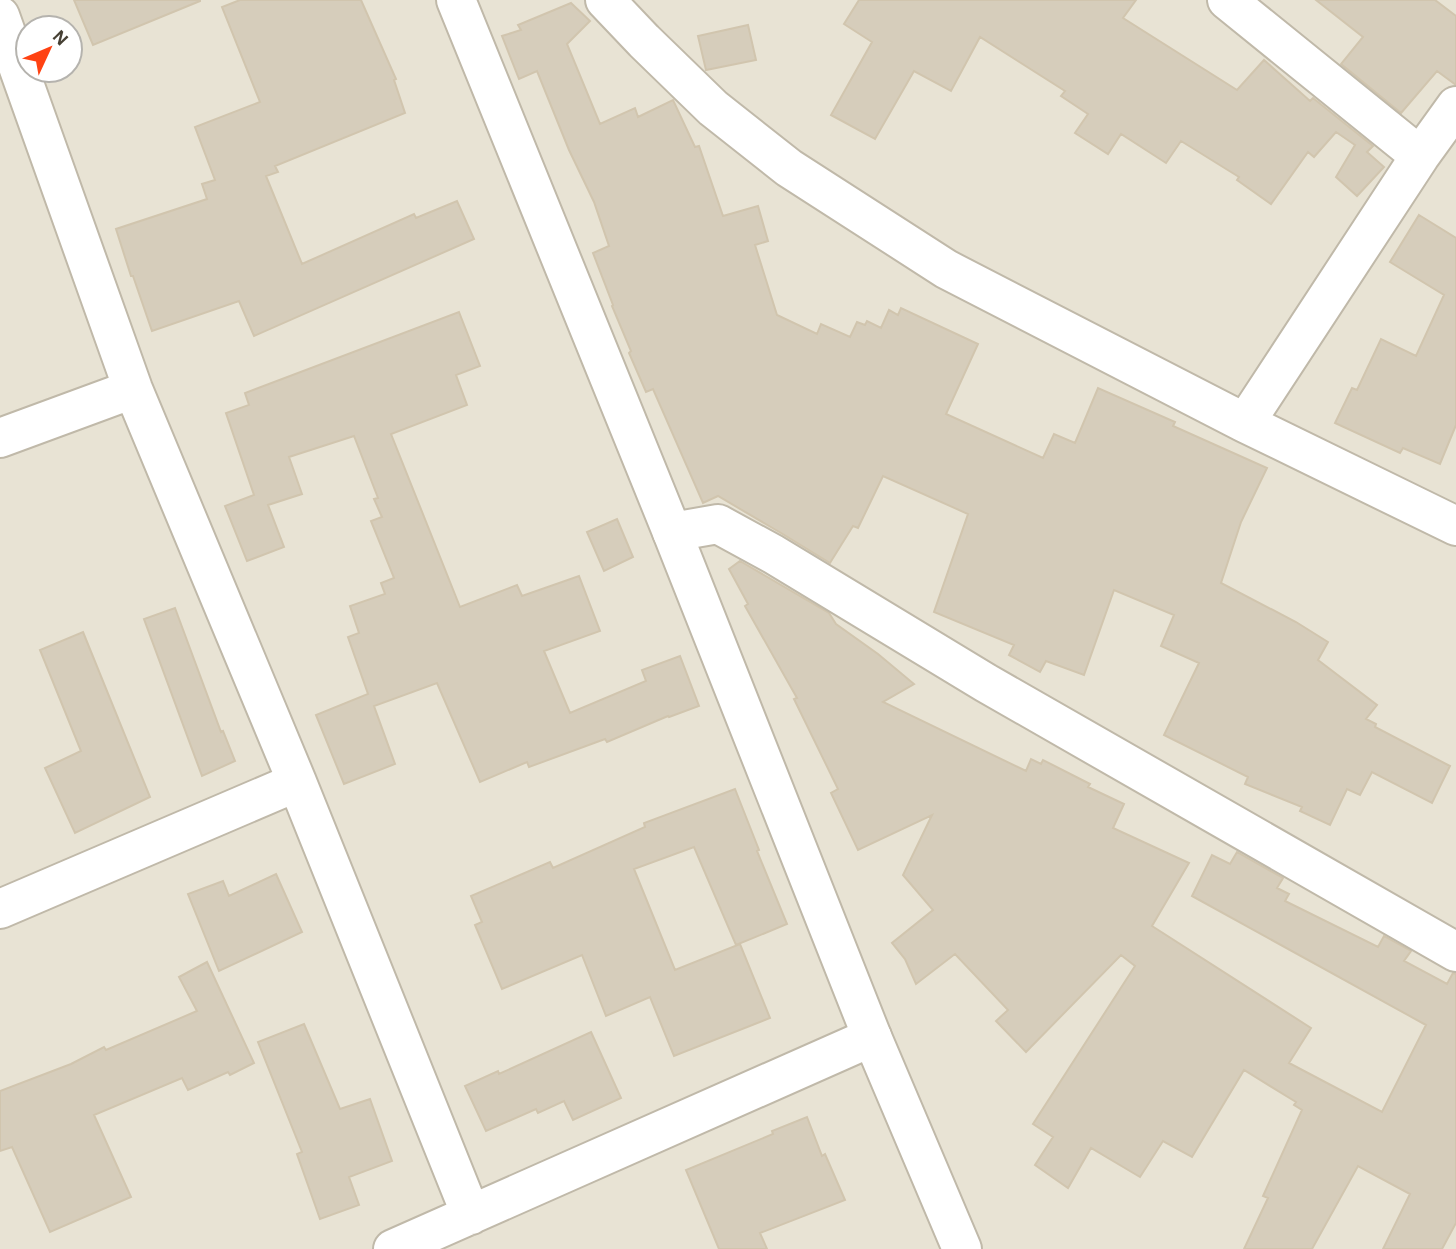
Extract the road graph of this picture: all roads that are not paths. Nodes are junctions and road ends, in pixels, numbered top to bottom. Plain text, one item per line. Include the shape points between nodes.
1 (456, 0) edge
2 (606, 0) edge
3 (1227, 0) edge
4 (0, 16) edge
5 (1456, 106) edge
6 (1420, 156) junction
7 (133, 388) junction
8 (1245, 423) junction
9 (0, 438) edge
10 (1456, 526) edge
11 (672, 532) junction
12 (297, 782) junction
13 (0, 909) edge
14 (1456, 952) edge
15 (872, 1037) junction
16 (471, 1214) junction
17 (393, 1249) edge
18 (962, 1249) edge

1 - 11 street
2 - 8 street via 713,108 789,168 946,269
3 - 6 street
4 - 7 street
5 - 6 street
6 - 8 street
7 - 9 street
7 - 12 street
8 - 10 street
11 - 14 street via 718,524
11 - 15 street
12 - 13 street
12 - 16 street
15 - 16 street
15 - 18 street
16 - 17 street

